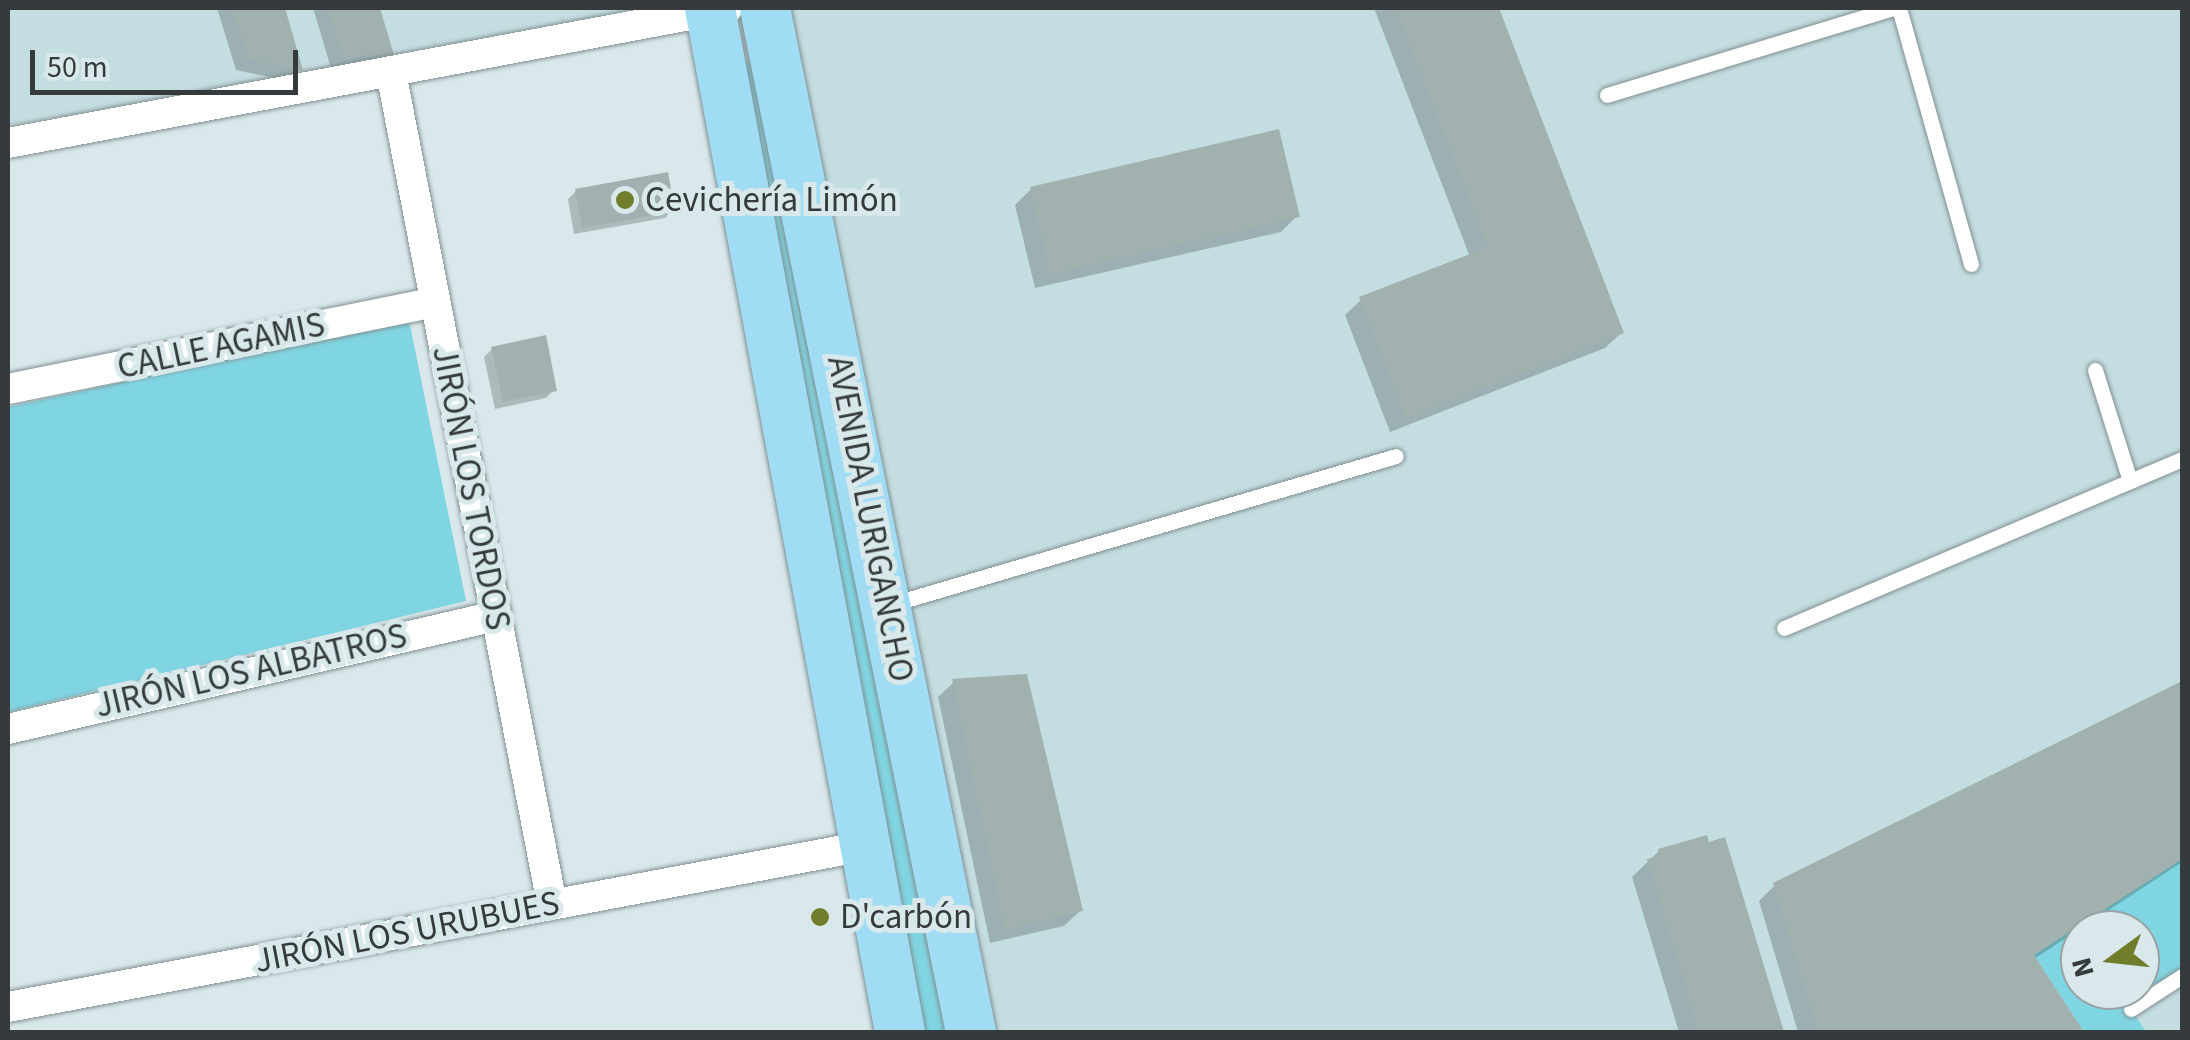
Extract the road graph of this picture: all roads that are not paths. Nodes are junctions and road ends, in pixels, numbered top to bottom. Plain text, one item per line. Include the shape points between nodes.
1 (765, 8) edge
2 (1896, 8) edge
3 (716, 9) edge
4 (650, 15) edge
5 (391, 72) junction
6 (1607, 95) dead end
7 (8, 143) edge
8 (1971, 264) dead end
9 (435, 302) junction
10 (2095, 370) dead end
11 (8, 390) edge
12 (1396, 456) dead end
13 (2182, 459) edge
14 (2130, 481) junction
15 (887, 606) junction
16 (496, 616) junction
17 (1784, 628) dead end
18 (8, 729) edge
19 (865, 846) junction
20 (552, 904) junction
21 (2182, 976) edge
22 (2160, 990) edge
23 (8, 1007) edge
24 (900, 1032) edge
25 (971, 1032) edge

1 - 15 main road, AVENIDA LURIGANCHO
2 - 6 lane
2 - 8 lane
3 - 4 street
3 - 19 main road, AVENIDA LURIGANCHO
4 - 5 street
5 - 7 street
5 - 9 street, JIRÓN LOS TORDOS
9 - 11 street, CALLE AGAMIS
9 - 16 street, JIRÓN LOS TORDOS
10 - 14 lane
12 - 15 lane
13 - 14 lane
14 - 17 lane
15 - 25 main road, AVENIDA LURIGANCHO
16 - 18 street, JIRÓN LOS ALBATROS
16 - 20 street, JIRÓN LOS TORDOS
19 - 20 street, JIRÓN LOS URUBUES
19 - 24 main road, AVENIDA LURIGANCHO
20 - 23 street, JIRÓN LOS URUBUES
21 - 22 lane

